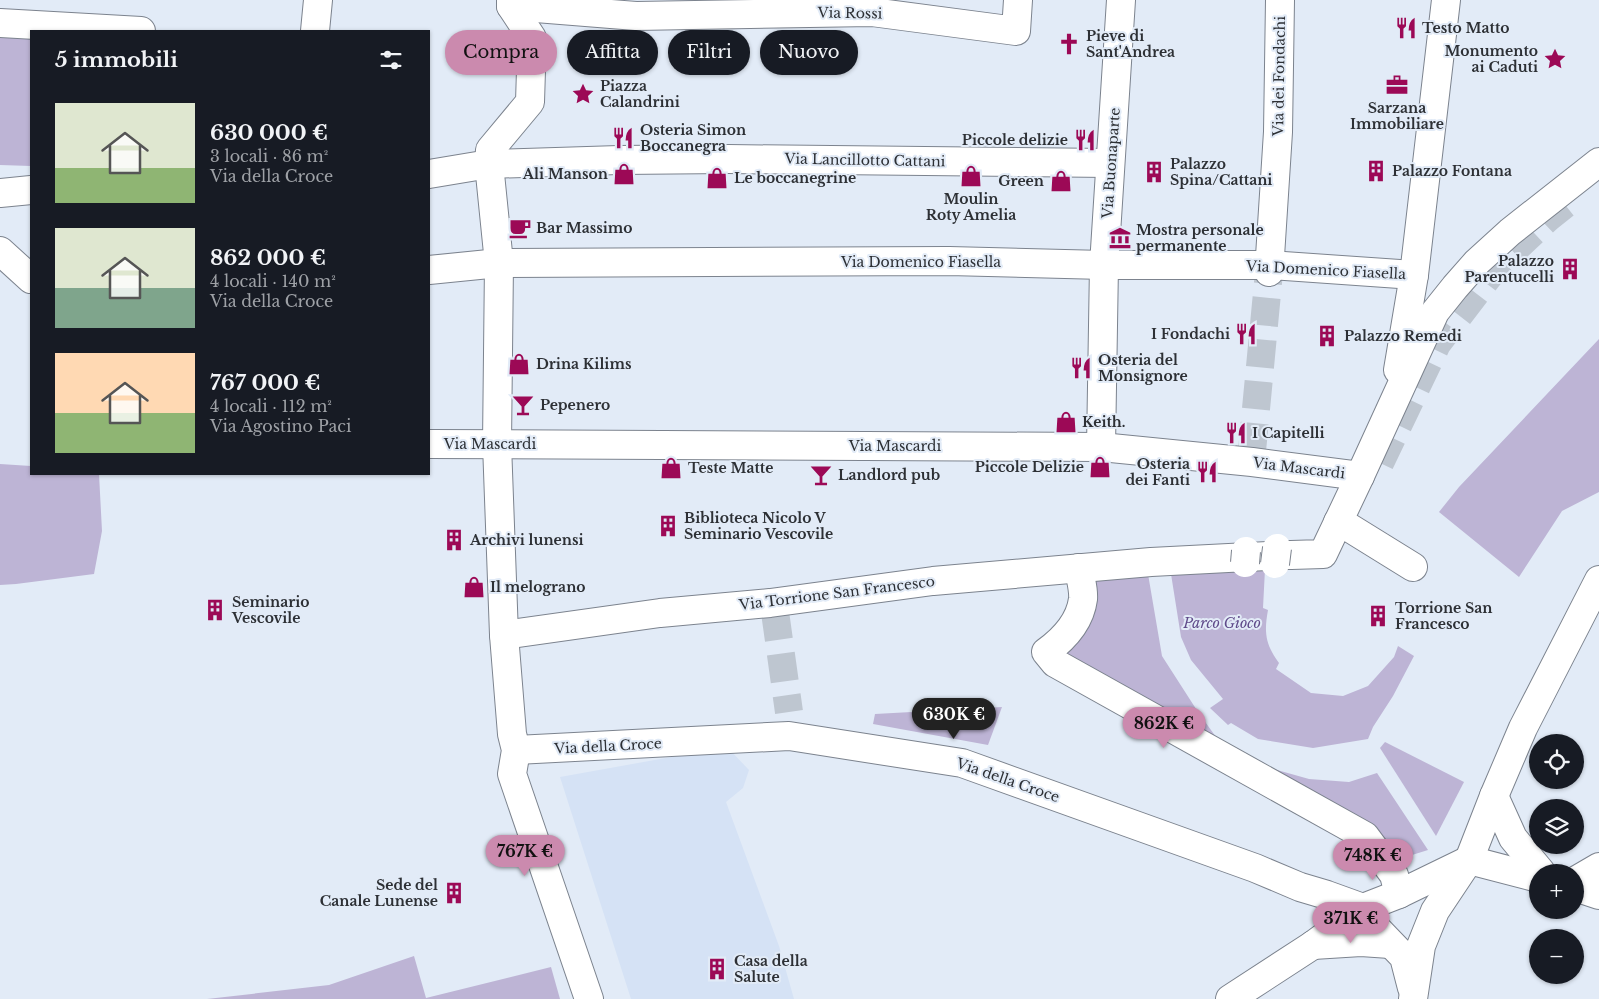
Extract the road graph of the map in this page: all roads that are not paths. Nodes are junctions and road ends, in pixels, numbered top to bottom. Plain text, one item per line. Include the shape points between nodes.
1 (318, 0) edge
2 (1018, 0) edge
3 (1121, 0) edge
4 (1280, 0) edge
5 (1446, 0) edge
6 (511, 3) edge
7 (0, 23) edge
8 (124, 30) edge
9 (315, 30) edge
10 (1599, 162) edge
11 (1110, 163) junction
12 (489, 164) junction
13 (430, 174) edge
14 (30, 190) edge
15 (0, 193) edge
16 (0, 251) edge
17 (500, 263) junction
18 (1104, 265) junction
19 (1269, 269) junction
20 (430, 270) edge
21 (1414, 275) junction
22 (30, 278) edge
23 (1392, 406) junction
24 (430, 444) edge
25 (497, 444) junction
26 (1101, 447) junction
27 (1360, 476) junction
28 (1338, 522) junction
29 (1413, 567) dead end
30 (1079, 568) junction
31 (1599, 580) edge
32 (504, 635) junction
33 (516, 750) junction
34 (1494, 796) junction
35 (1469, 860) junction
36 (1534, 864) edge
37 (1599, 867) edge
38 (1529, 876) edge
39 (1584, 876) edge
40 (1584, 890) edge
41 (1399, 894) junction
42 (1599, 895) edge
43 (1363, 908) junction
44 (1390, 944) junction
45 (1313, 945) junction
46 (1413, 996) edge
47 (589, 999) edge
48 (1230, 999) edge

1 - 9 street
2 - 6 street, Via Rossi via 1016,31 872,12 623,15
3 - 11 street, Via Buonaparte
4 - 19 street, Via dei Fondachi via 1278,132
5 - 21 street
6 - 12 street via 532,38 530,102 490,150
7 - 8 street
10 - 23 street, Via Torrione San Francesco via 1510,232 1454,287 1435,312
11 - 12 street, Via Lancillotto Cattani via 728,159
11 - 18 street, Via Buonaparte
12 - 13 street
12 - 17 street
14 - 15 street
16 - 22 street
17 - 18 street, Via Domenico Fiasella via 949,261
17 - 20 street, Via Domenico Fiasella
17 - 25 street
18 - 19 street, Via Domenico Fiasella
18 - 26 street, Via Buonaparte
19 - 21 street, Via Domenico Fiasella
21 - 23 street
23 - 27 street, Via Torrione San Francesco
24 - 25 street, Via Mascardi
25 - 26 street, Via Mascardi
25 - 32 street
26 - 27 street, Via Mascardi via 1252,457
27 - 28 street, Via Torrione San Francesco
28 - 29 street
28 - 30 street, Via Torrione San Francesco via 1323,554
30 - 32 street, Via Torrione San Francesco via 934,581
30 - 41 street via 1083,598 1079,617 1059,643 1046,652 1055,663 1365,836 1394,875
31 - 34 street via 1523,728
32 - 33 street
33 - 43 street, Via della Croce via 789,736 962,763
33 - 47 street via 512,774
34 - 35 street
34 - 36 street via 1513,838
35 - 38 street
35 - 41 street
35 - 46 street via 1435,910 1421,946
37 - 39 street
40 - 42 street
41 - 43 street
43 - 44 street
43 - 45 street
44 - 45 street
44 - 46 street via 1404,957
45 - 48 street

